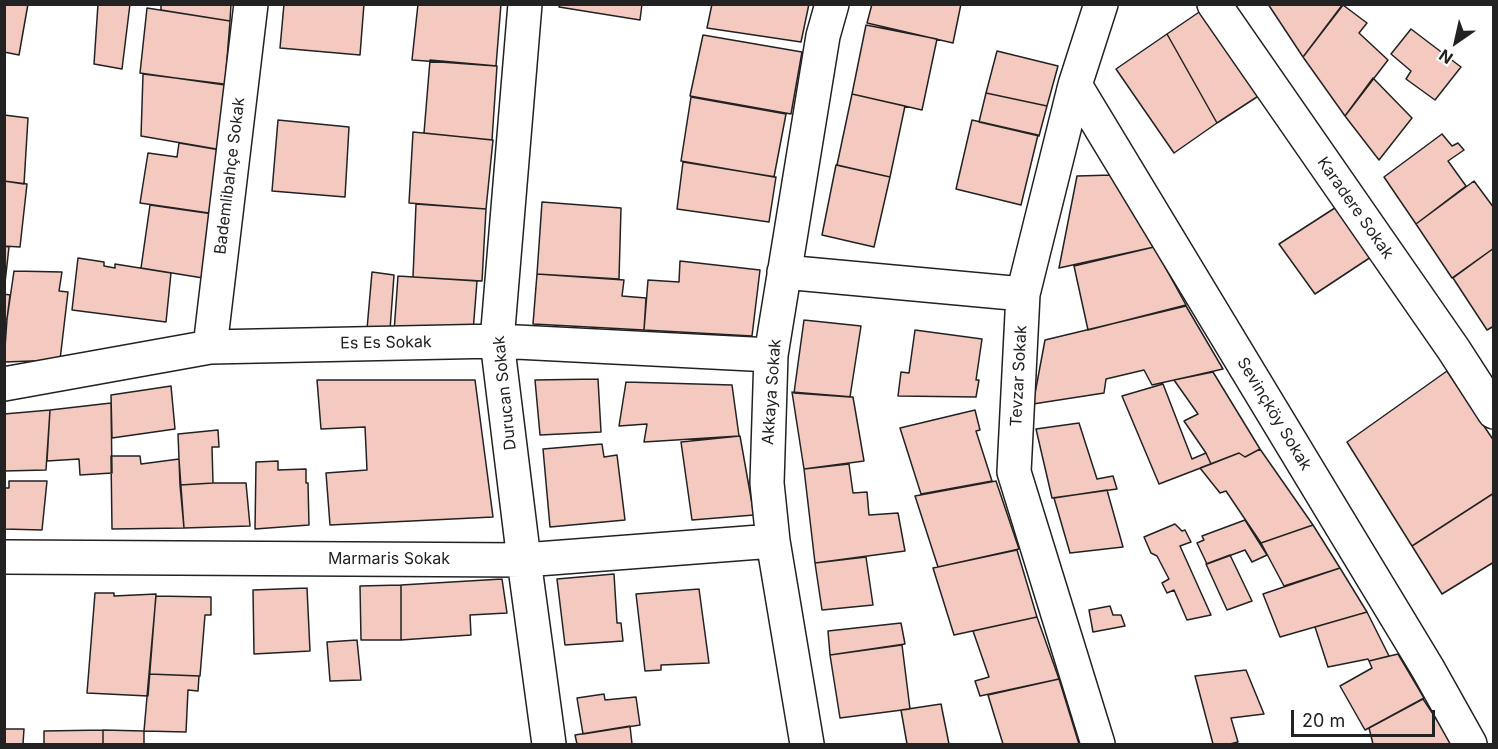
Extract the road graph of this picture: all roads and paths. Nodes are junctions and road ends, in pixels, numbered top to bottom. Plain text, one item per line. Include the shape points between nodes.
1 (251, 4) edge
2 (525, 4) edge
3 (832, 4) edge
4 (1101, 4) edge
5 (1214, 4) edge
6 (1076, 85) junction
7 (784, 272) junction
8 (1023, 294) junction
9 (497, 341) junction
10 (210, 347) junction
11 (771, 355) junction
12 (4, 384) edge
13 (1494, 412) edge
14 (773, 541) junction
15 (4, 557) edge
16 (524, 560) junction
17 (549, 744) edge
18 (807, 744) edge
19 (1098, 744) edge
20 (1470, 744) edge

1 - 10 street, Bademlibahçe Sokak
2 - 9 street, Durucan Sokak
3 - 7 street, Akkaya Sokak via 823,36
4 - 6 street, Tevzar Sokak
5 - 13 street, Karadere Sokak
6 - 8 street, Tevzar Sokak
6 - 20 street, Sevinçköy Sokak
7 - 8 street
7 - 11 street, Akkaya Sokak
8 - 19 street, Tevzar Sokak via 1014,472
9 - 10 street, Es Es Sokak
9 - 11 street, Es Es Sokak
9 - 16 street, Durucan Sokak
10 - 12 street, Es Es Sokak
11 - 14 street, Akkaya Sokak via 767,483
14 - 16 street, Marmaris Sokak
14 - 18 street, Akkaya Sokak
15 - 16 street, Marmaris Sokak
16 - 17 street, Durucan Sokak

